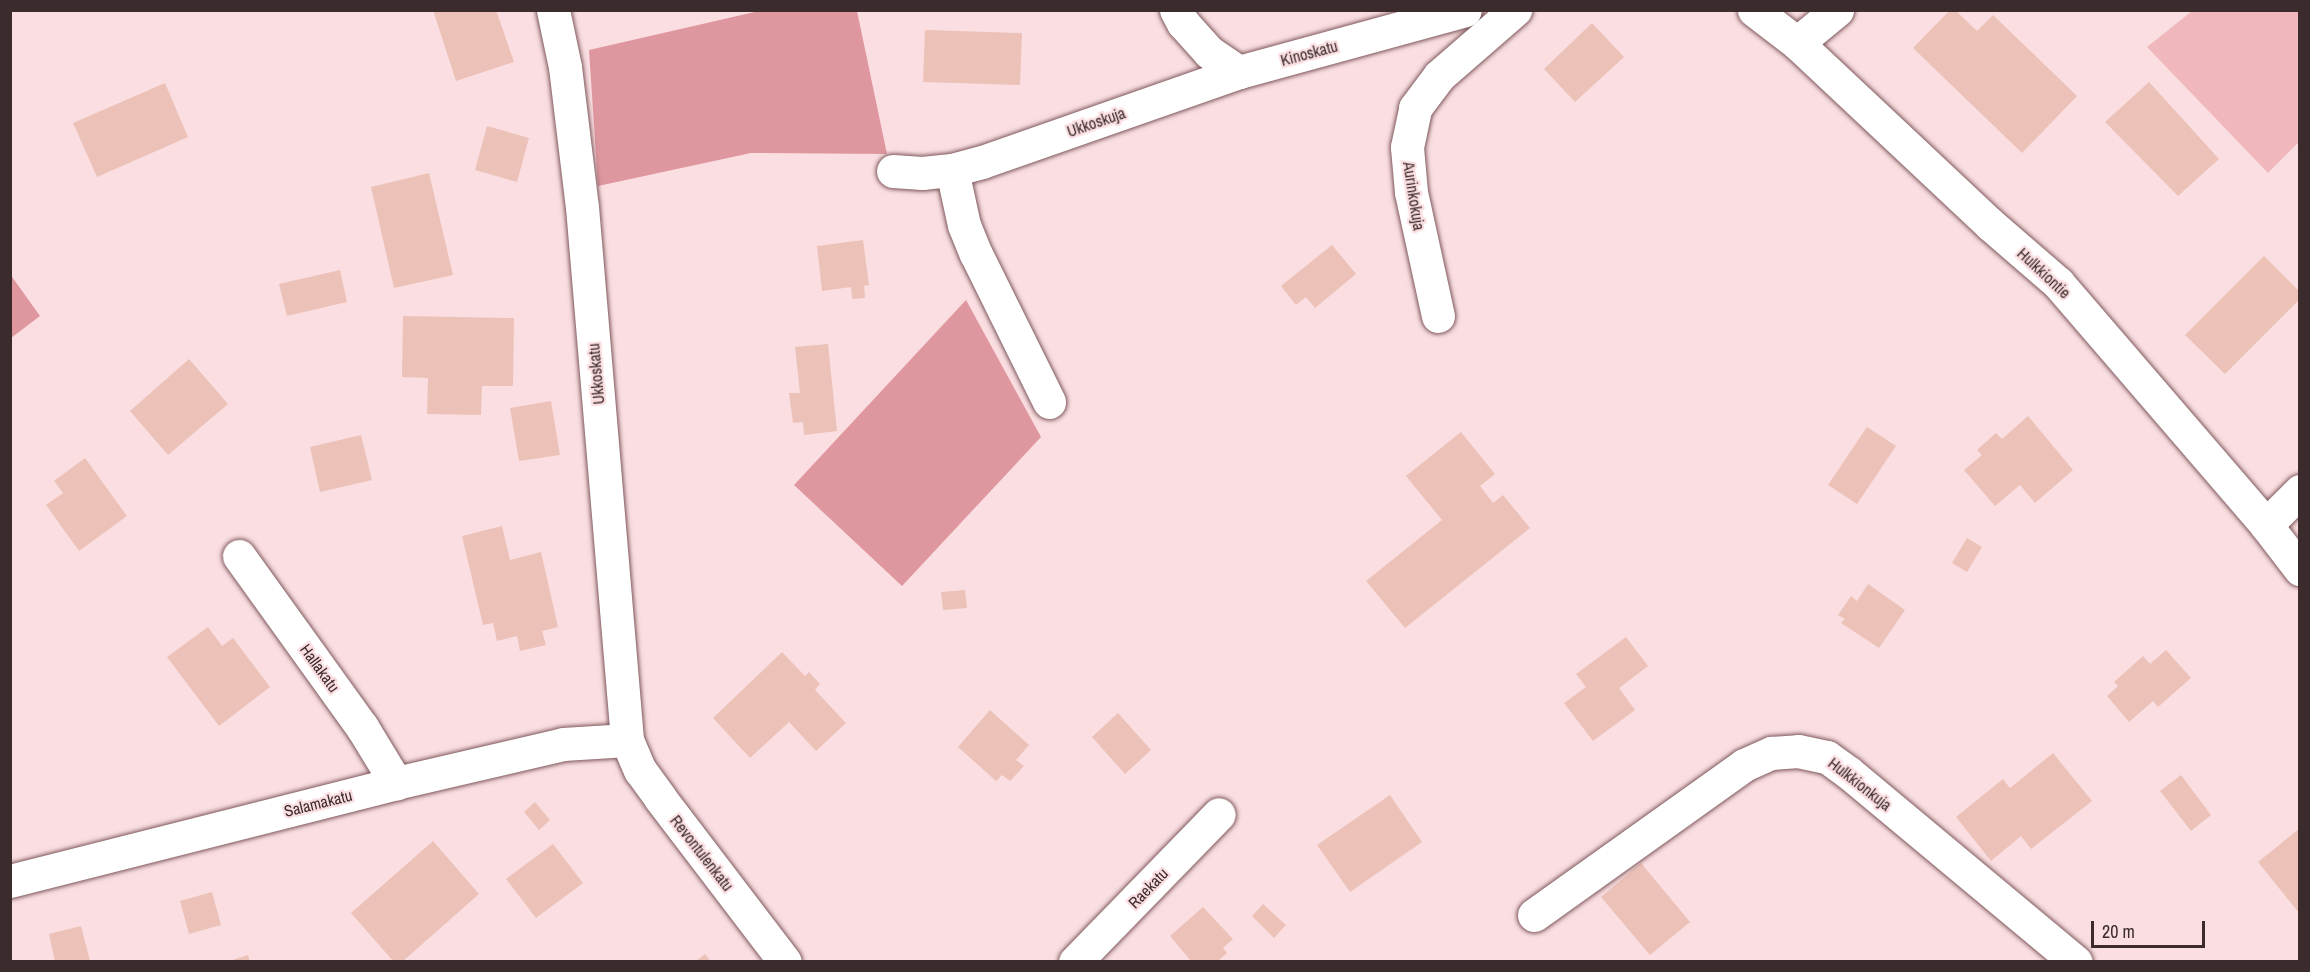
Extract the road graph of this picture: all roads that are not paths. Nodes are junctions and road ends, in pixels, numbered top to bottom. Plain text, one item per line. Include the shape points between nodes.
1 (553, 10) edge
2 (1176, 10) edge
3 (1465, 10) edge
4 (1515, 10) edge
5 (1754, 10) edge
6 (1837, 10) edge
7 (1797, 43) junction
8 (1239, 72) junction
9 (952, 170) junction
10 (893, 171) dead end
11 (1438, 316) dead end
12 (1049, 402) dead end
13 (2300, 491) edge
14 (2266, 525) junction
15 (239, 556) dead end
16 (2300, 569) edge
17 (627, 740) junction
18 (396, 783) junction
19 (1219, 814) dead end
20 (10, 881) edge
21 (1534, 915) dead end
22 (785, 962) edge
23 (1075, 962) edge
24 (2076, 962) edge

1 - 17 street, Ukkoskatu via 565,67 582,207
2 - 8 street via 1209,52
3 - 8 street, Kinoskatu
4 - 11 street, Aurinkokuja via 1439,76 1414,108 1407,147 1410,192
5 - 7 street, Hulkkiontie
6 - 7 street
7 - 14 street, Hulkkiontie via 2058,283
8 - 9 street, Ukkoskuja
9 - 10 street, Ukkoskuja
9 - 12 street via 976,255
13 - 14 street
14 - 16 street, Hulkkiontie
15 - 18 street, Hallakatu via 362,727
17 - 18 street, Salamakatu via 563,744
17 - 22 street, Revontulenkatu via 640,770
18 - 20 street, Salamakatu
19 - 23 street, Raekatu
21 - 24 street, Hulkkionkuja via 1744,765 1771,753 1798,751 1827,757 1849,773

